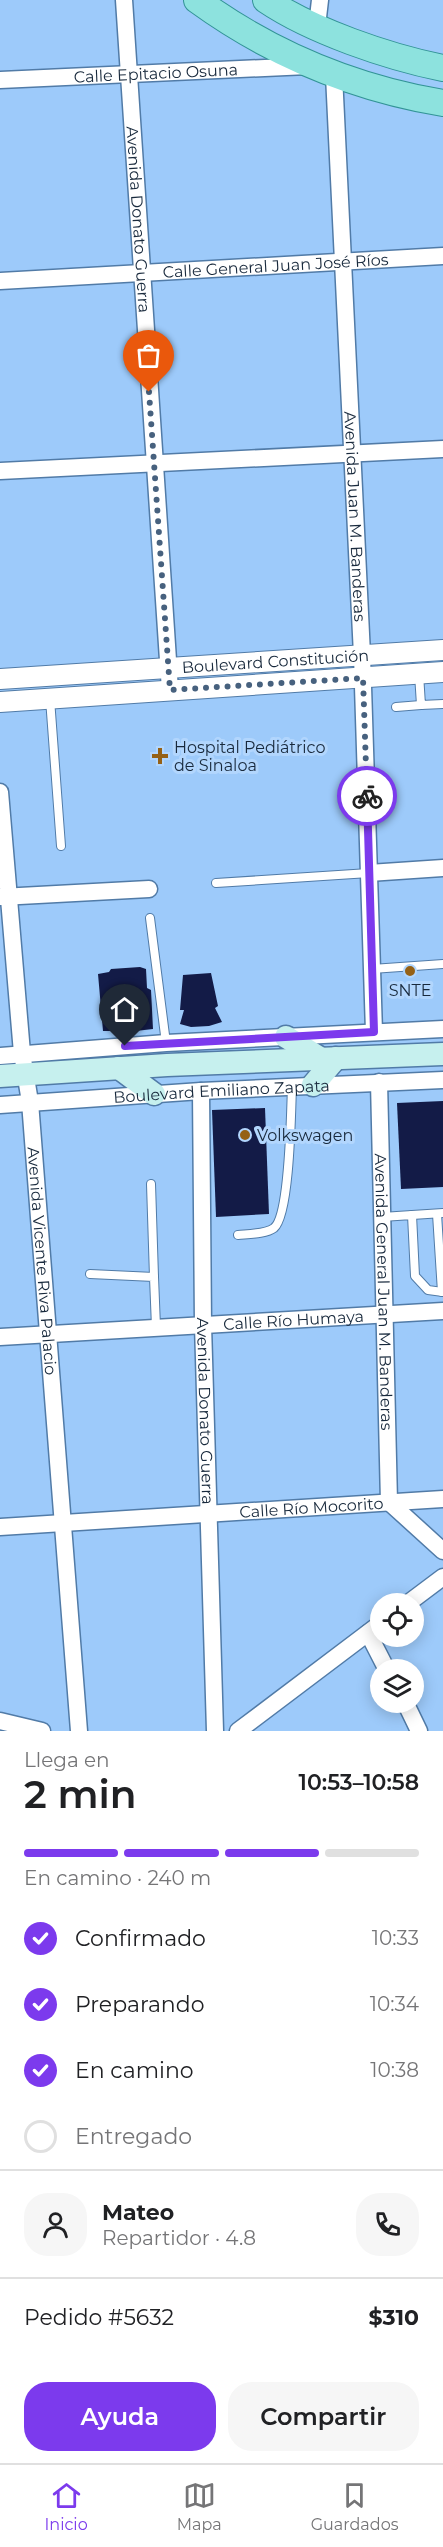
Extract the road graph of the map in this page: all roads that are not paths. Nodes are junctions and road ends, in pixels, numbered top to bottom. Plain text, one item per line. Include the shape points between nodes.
1 (124, 0) edge
2 (197, 0) edge
3 (266, 0) edge
4 (320, 0) edge
5 (317, 26) junction
6 (310, 66) junction
7 (443, 68) edge
8 (128, 74) junction
9 (334, 75) junction
10 (0, 80) edge
11 (443, 103) edge
12 (443, 256) edge
13 (344, 261) junction
14 (141, 274) junction
15 (0, 281) edge
16 (443, 449) edge
17 (353, 454) junction
18 (154, 463) junction
19 (0, 471) edge
20 (443, 650) edge
21 (362, 655) junction
22 (168, 668) junction
23 (443, 672) edge
24 (419, 674) junction
25 (363, 678) junction
26 (0, 679) edge
27 (170, 690) junction
28 (50, 699) junction
29 (0, 702) edge
30 (443, 704) edge
31 (421, 705) junction
32 (396, 707) dead end
33 (0, 792) edge
34 (61, 846) dead end
35 (443, 868) edge
36 (369, 873) junction
37 (216, 884) dead end
38 (149, 889) dead end
39 (5, 896) edge
40 (150, 918) dead end
41 (443, 964) edge
42 (372, 969) junction
43 (443, 1029) edge
44 (374, 1032) junction
45 (286, 1037) junction
46 (166, 1043) junction
47 (443, 1054) edge
48 (0, 1056) edge
49 (328, 1058) junction
50 (24, 1064) junction
51 (119, 1068) junction
52 (0, 1076) edge
53 (443, 1080) edge
54 (379, 1082) junction
55 (303, 1086) junction
56 (201, 1091) junction
57 (154, 1094) junction
58 (30, 1102) junction
59 (0, 1105) edge
60 (151, 1184) dead end
61 (440, 1214) edge
62 (412, 1215) junction
63 (382, 1217) junction
64 (238, 1235) dead end
65 (90, 1274) dead end
66 (154, 1277) junction
67 (442, 1292) edge
68 (443, 1311) edge
69 (385, 1316) junction
70 (203, 1325) junction
71 (156, 1328) junction
72 (48, 1334) junction
73 (0, 1337) edge
74 (443, 1499) edge
75 (389, 1502) junction
76 (209, 1515) junction
77 (63, 1524) junction
78 (0, 1527) edge
79 (443, 1551) edge
80 (443, 1577) edge
81 (422, 1593) edge
82 (370, 1632) edge
83 (410, 1713) edge
84 (0, 1720) edge
85 (42, 1731) edge
86 (79, 1731) edge
87 (215, 1731) edge
88 (238, 1731) edge
89 (419, 1731) edge

1 - 8 street, Avenida Donato Guerra
2 - 6 main road via 260,41
3 - 5 main road
4 - 5 street
5 - 7 main road via 383,52
6 - 8 street, Calle Epitacio Osuna
6 - 9 main road
8 - 10 street, Calle Epitacio Osuna
8 - 14 street, Avenida Donato Guerra
9 - 11 main road
9 - 13 street, Avenida Juan M. Banderas
12 - 13 street, Calle General Juan José Ríos
13 - 14 street, Calle General Juan José Ríos
13 - 17 street, Avenida Juan M. Banderas
14 - 15 street, Calle General Juan José Ríos
14 - 18 street, Avenida Donato Guerra
16 - 17 street
17 - 18 street
17 - 21 street, Avenida Juan M. Banderas
18 - 19 street
18 - 22 street, Avenida Donato Guerra
20 - 21 street, Boulevard Constitución
21 - 22 street, Boulevard Constitución
21 - 25 street, Avenida Juan M. Banderas
22 - 26 street, Boulevard Constitución
22 - 27 street, Avenida Donato Guerra
23 - 24 street, Boulevard Constitución
24 - 25 street, Boulevard Constitución
24 - 31 lane
25 - 27 street, Boulevard Constitución
25 - 36 street, Avenida Juan M. Banderas
27 - 28 street, Boulevard Constitución
28 - 29 street, Boulevard Constitución
28 - 34 lane
30 - 31 lane
31 - 32 lane
33 - 39 street, Avenida Vicente Riva Palacio
35 - 36 street
36 - 37 lane
36 - 42 street, Avenida Juan M. Banderas
38 - 39 street
39 - 50 street, Avenida Vicente Riva Palacio
40 - 46 lane
41 - 42 lane
42 - 44 street, Avenida Juan M. Banderas
43 - 44 street, Boulevard Emiliano Zapata
44 - 45 street, Boulevard Emiliano Zapata
45 - 46 street, Boulevard Emiliano Zapata
45 - 49 main road
46 - 50 street, Boulevard Emiliano Zapata
47 - 49 main road, Boulevard Emiliano Zapata
48 - 50 street, Boulevard Emiliano Zapata
49 - 51 main road, Boulevard Emiliano Zapata
49 - 55 main road
50 - 51 main road, Boulevard Emiliano Zapata
50 - 52 main road, Boulevard Emiliano Zapata
50 - 58 street, Avenida Vicente Riva Palacio
51 - 57 main road
53 - 54 street, Boulevard Emiliano Zapata
54 - 55 street, Boulevard Emiliano Zapata
54 - 63 street, Avenida General Juan M. Banderas
55 - 56 street, Boulevard Emiliano Zapata
55 - 64 lane via 279,1221 269,1231
56 - 57 street, Boulevard Emiliano Zapata
56 - 70 street, Avenida Donato Guerra
57 - 58 street, Boulevard Emiliano Zapata
58 - 59 street, Boulevard Emiliano Zapata
58 - 72 street, Avenida Vicente Riva Palacio
60 - 66 lane
61 - 62 lane
61 - 67 lane
62 - 63 lane
62 - 67 lane via 415,1276 428,1290
63 - 69 street, Avenida General Juan M. Banderas
65 - 66 lane
66 - 71 lane
68 - 69 street, Calle Río Humaya
69 - 70 street, Calle Río Humaya
69 - 75 street, Avenida General Juan M. Banderas
70 - 71 street, Calle Río Humaya
70 - 76 street, Avenida Donato Guerra
71 - 72 street, Calle Río Humaya
72 - 73 street, Calle Río Humaya
72 - 77 street, Avenida Vicente Riva Palacio
74 - 75 street, Calle Río Mocorito
75 - 76 street, Calle Río Mocorito
75 - 79 street
76 - 77 street, Calle Río Mocorito
76 - 87 street, Avenida Donato Guerra
77 - 78 street, Calle Río Mocorito
77 - 86 street, Avenida Vicente Riva Palacio
80 - 81 street
82 - 88 street
83 - 89 street
84 - 85 street

